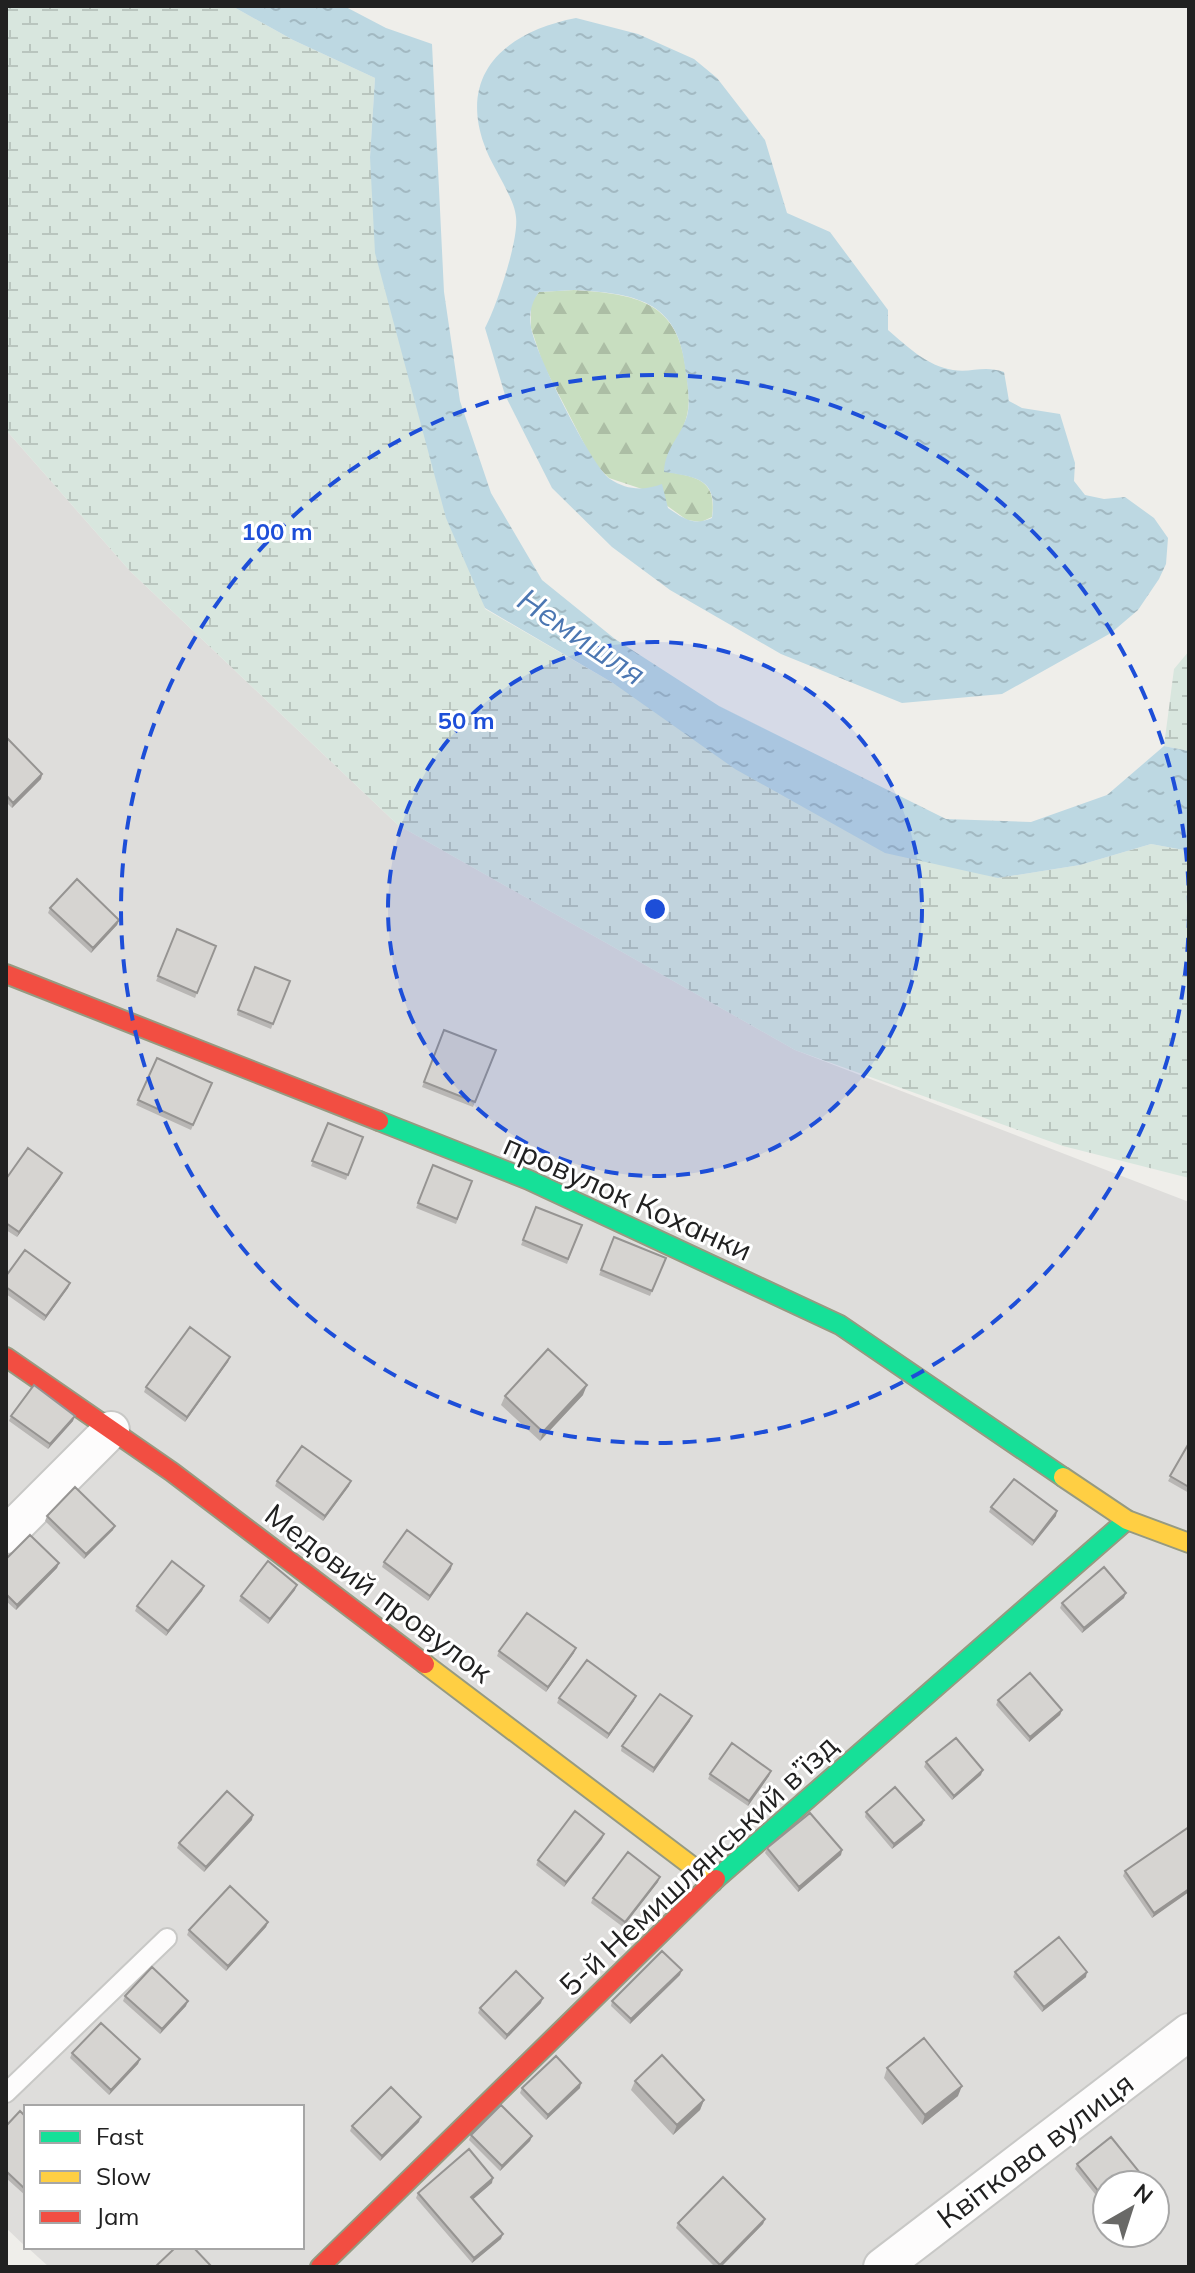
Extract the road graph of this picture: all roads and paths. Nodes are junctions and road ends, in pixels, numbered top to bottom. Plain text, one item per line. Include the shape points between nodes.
1 (6, 974) edge
2 (6, 1357) edge
3 (111, 1430) junction
4 (1127, 1520) junction
5 (6, 1535) edge
6 (1189, 1543) edge
7 (713, 1882) junction
8 (167, 1938) dead end
9 (1189, 2032) edge
10 (6, 2093) edge
11 (320, 2267) edge
12 (882, 2267) edge

1 - 4 street, провулок Коханки via 529,1180 840,1325
2 - 3 street, Медовий провулок
3 - 5 street
3 - 7 street, Медовий провулок
4 - 6 street, провулок Коханки
4 - 7 street, 5-й Немишлянський в’їзд
7 - 11 street, 5-й Немишлянський в’їзд
8 - 10 lane
9 - 12 street, Квіткова вулиця

